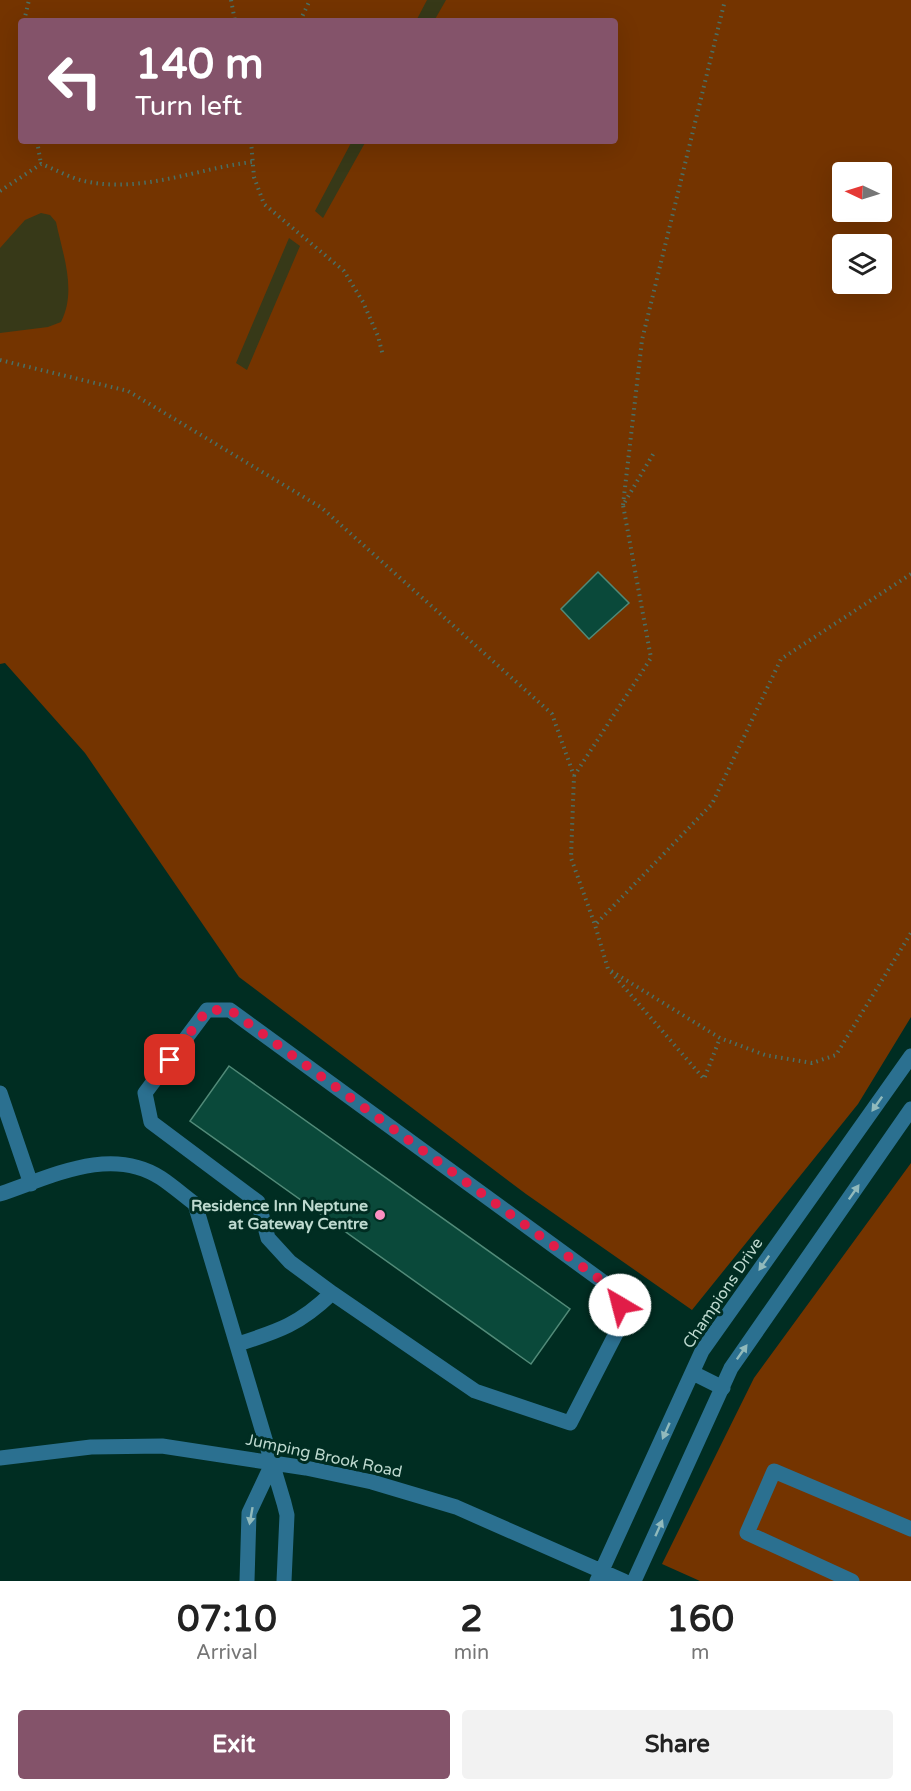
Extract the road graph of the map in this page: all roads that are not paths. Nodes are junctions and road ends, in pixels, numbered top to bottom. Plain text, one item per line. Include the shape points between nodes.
1 (911, 1056) edge
2 (0, 1093) edge
3 (911, 1109) edge
4 (31, 1184) junction
5 (0, 1194) edge
6 (332, 1293) junction
7 (238, 1344) junction
8 (693, 1373) junction
9 (723, 1388) junction
10 (0, 1458) edge
11 (273, 1462) junction
12 (911, 1529) edge
13 (599, 1576) edge
14 (247, 1581) edge
15 (284, 1581) edge
16 (624, 1581) edge
17 (634, 1581) edge
18 (852, 1581) edge

1 -> 8 street, Champions Drive via 702,1351
2 - 4 street
9 -> 3 street via 731,1368
4 - 5 street
4 - 7 street via 87,1165 115,1161 159,1176 195,1204
6 - 6 street via 475,1391 570,1423 624,1318 617,1292 230,1010 207,1010 145,1093 151,1122 258,1202 268,1238 290,1262
6 - 7 street via 309,1315 278,1332
7 - 11 street
8 - 9 street
8 -> 13 street, Champions Drive
17 -> 9 street
10 - 11 street, Jumping Brook Road via 130,1444
11 - 13 street, Jumping Brook Road via 372,1482 456,1507
11 -> 14 street via 249,1513
11 - 15 street via 287,1515
12 - 18 street via 774,1471 747,1533
13 - 16 street, Jumping Brook Road

